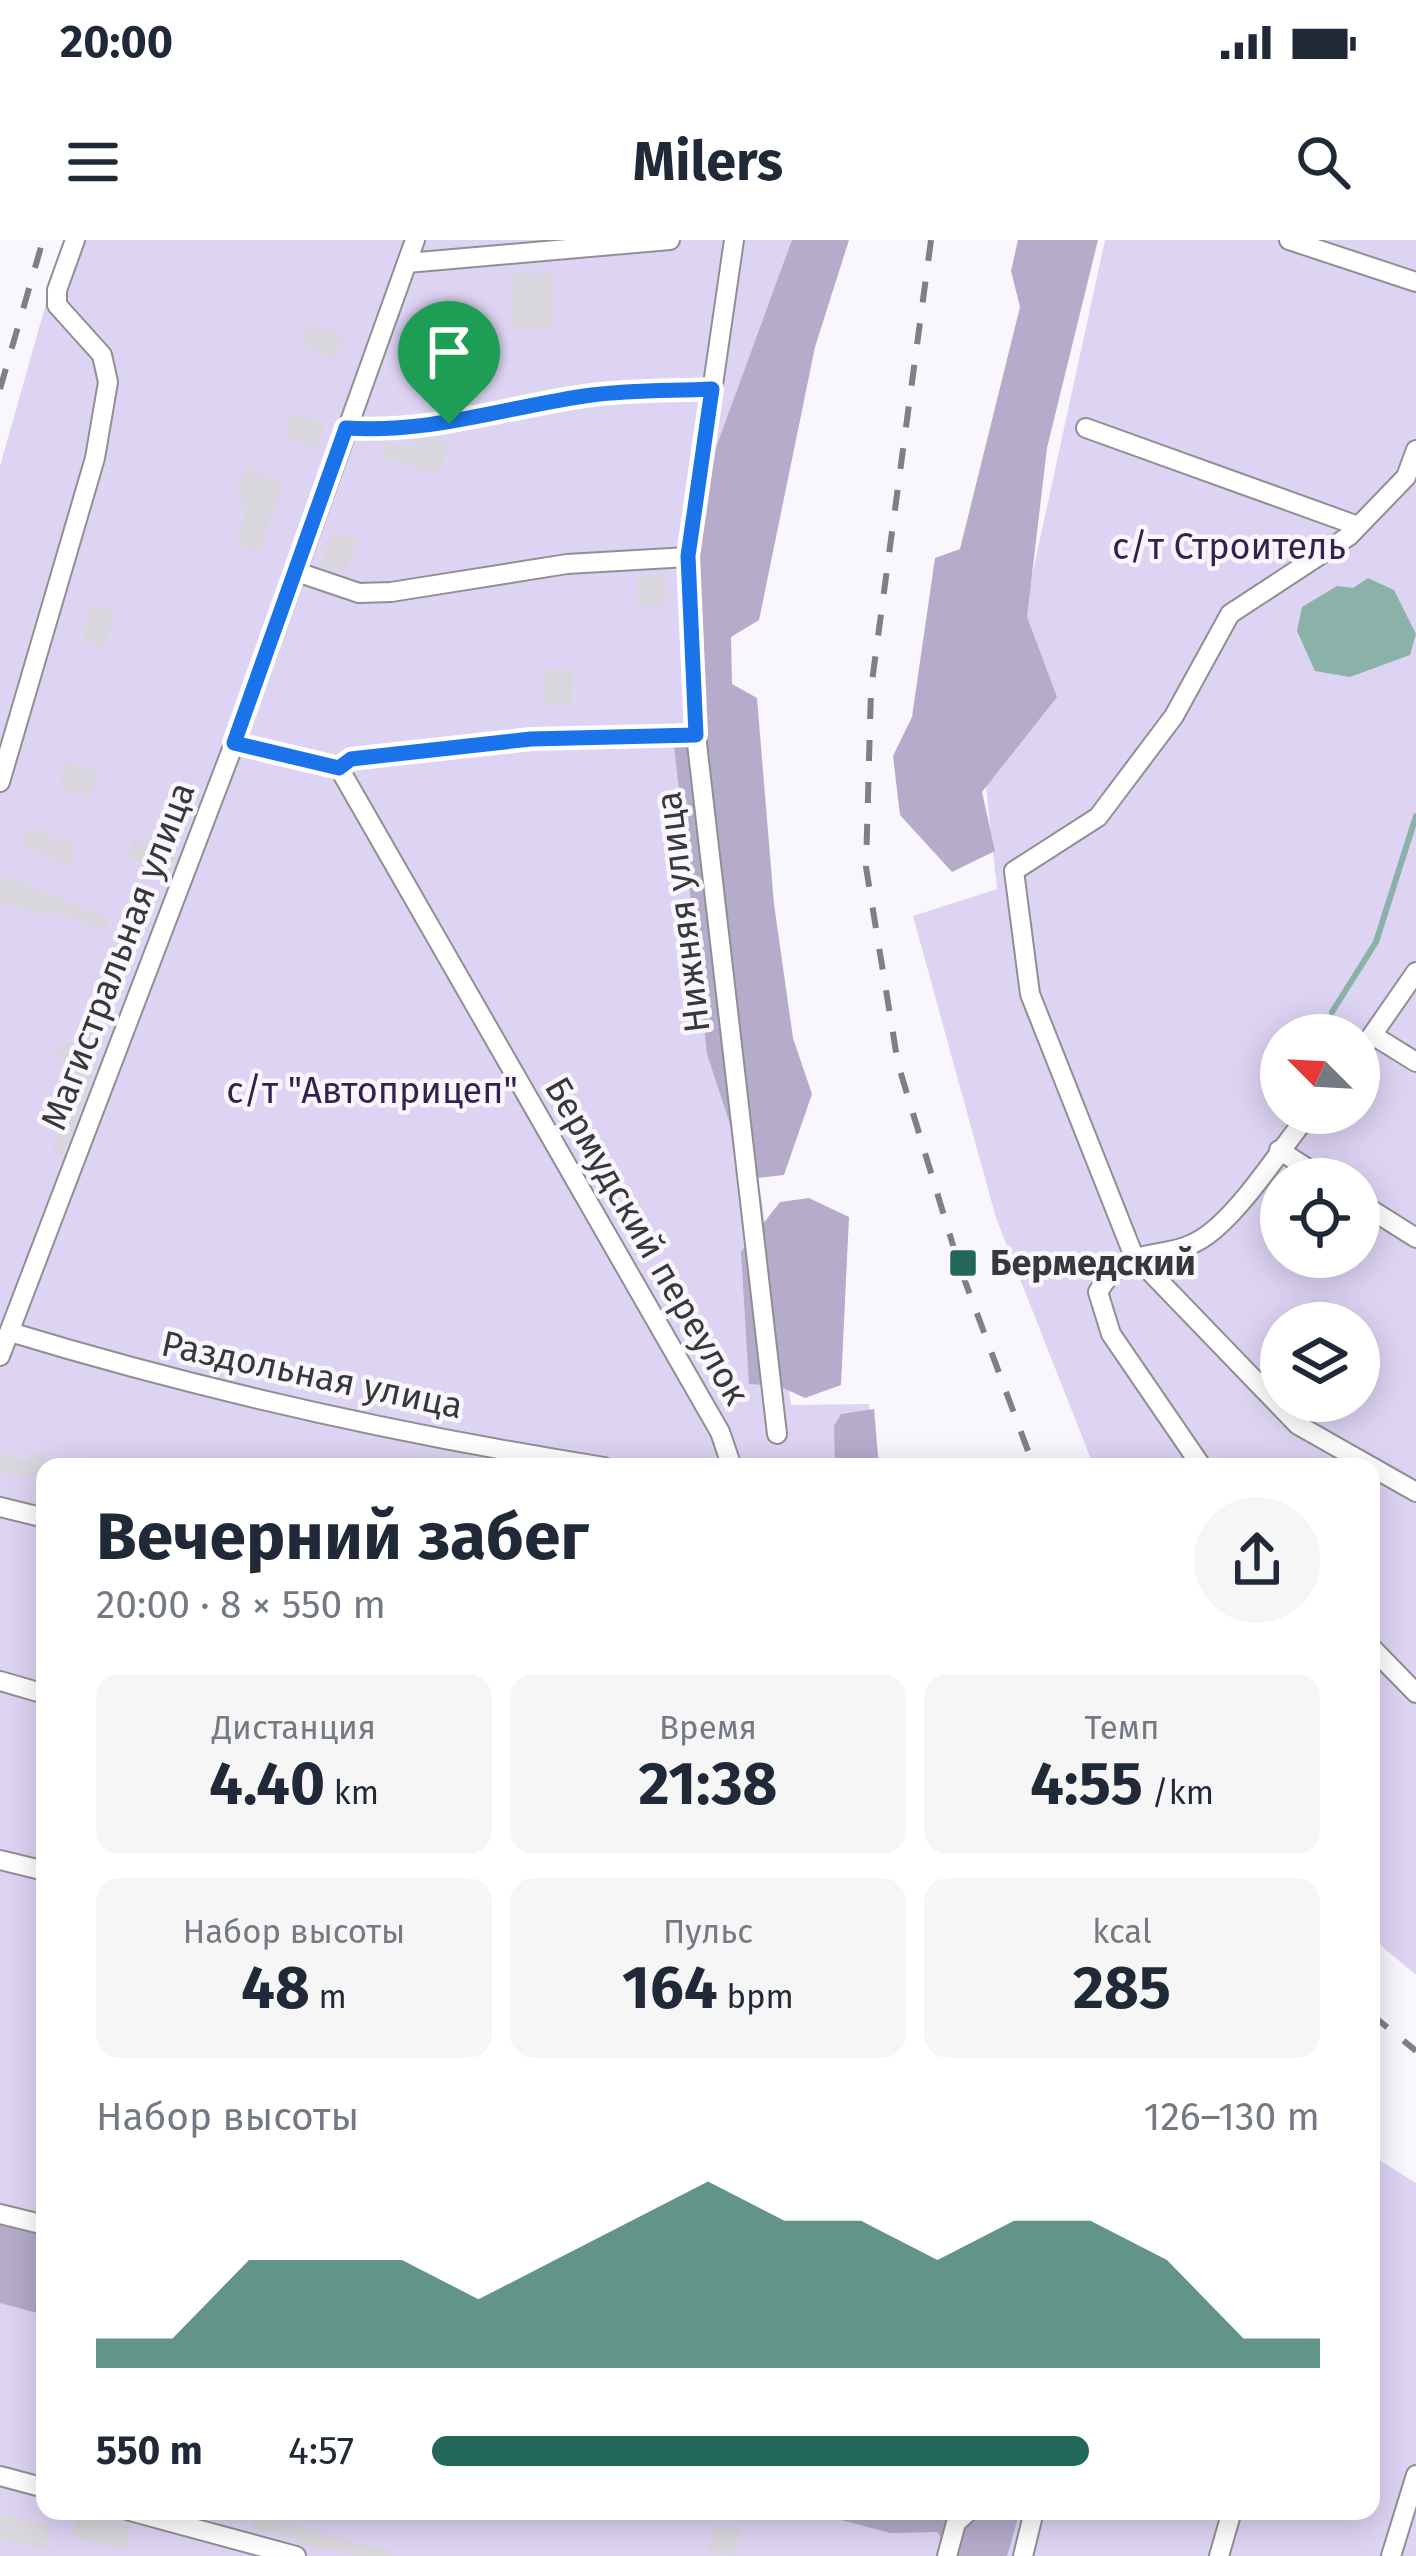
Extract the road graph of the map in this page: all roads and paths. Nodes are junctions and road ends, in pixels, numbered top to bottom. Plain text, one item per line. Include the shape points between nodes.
1 (75, 240) edge
2 (416, 240) edge
3 (670, 240) edge
4 (734, 240) edge
5 (1289, 240) edge
6 (406, 262) junction
7 (1416, 282) edge
8 (712, 389) junction
9 (346, 428) junction
10 (1086, 428) dead end
11 (1416, 450) edge
12 (1358, 526) junction
13 (688, 556) junction
14 (294, 572) junction
15 (696, 735) junction
16 (234, 743) junction
17 (339, 768) junction
18 (0, 782) edge
19 (1416, 972) edge
20 (1380, 1027) edge
21 (1380, 1040) edge
22 (1416, 1061) edge
23 (1292, 1134) edge
24 (1279, 1150) junction
25 (1291, 1158) edge
26 (1380, 1215) edge
27 (1416, 1238) edge
28 (1133, 1254) junction
29 (10, 1332) junction
30 (0, 1356) edge
31 (777, 1434) dead end
32 (548, 1458) edge
33 (728, 1458) edge
34 (1196, 1458) edge
35 (1356, 1458) edge
36 (1380, 1472) edge
37 (1416, 1492) edge
38 (0, 1508) edge
39 (36, 1516) edge
40 (1380, 1656) edge
41 (0, 1681) edge
42 (36, 1691) edge
43 (1416, 1694) edge
44 (0, 1860) edge
45 (36, 1869) edge
46 (0, 2214) edge
47 (36, 2223) edge
48 (1416, 2475) edge
49 (0, 2476) edge
50 (36, 2486) edge
51 (163, 2520) edge
52 (959, 2520) edge
53 (1032, 2520) edge
54 (1229, 2520) edge
55 (296, 2556) edge
56 (947, 2556) edge
57 (1023, 2556) edge
58 (1219, 2556) edge
59 (1391, 2556) edge

1 - 18 street via 57,305 103,355 108,382 95,458
2 - 6 street, Магистральная улица
3 - 6 street
4 - 8 street, Нижняя улица
5 - 7 street
6 - 9 street, Магистральная улица
8 - 9 street via 592,395 449,424
8 - 13 street, Нижняя улица
9 - 14 street, Магистральная улица
10 - 12 street
11 - 12 street via 1406,477
12 - 28 street via 1230,614 1174,716 1098,817 1014,871 1030,994
13 - 14 street via 567,564 391,592 359,592
13 - 15 street, Нижняя улица
14 - 16 street, Магистральная улица
15 - 17 street via 531,739 351,759
15 - 31 street, Нижняя улица
16 - 17 street
16 - 29 street, Магистральная улица
17 - 33 street, Бермудский переулок
19 - 20 street
21 - 22 street
23 - 24 street
24 - 25 street
24 - 28 street via 1215,1229 1171,1255
26 - 27 street
28 - 34 street via 1098,1292 1111,1334
28 - 35 street via 1298,1425
29 - 30 street, Магистральная улица
29 - 32 street, Раздольная улица via 138,1371
36 - 37 street
38 - 39 street
40 - 43 street
41 - 42 street
44 - 45 street
46 - 47 street
48 - 59 street
49 - 50 street
51 - 55 street
52 - 56 street
53 - 57 street
54 - 58 street

